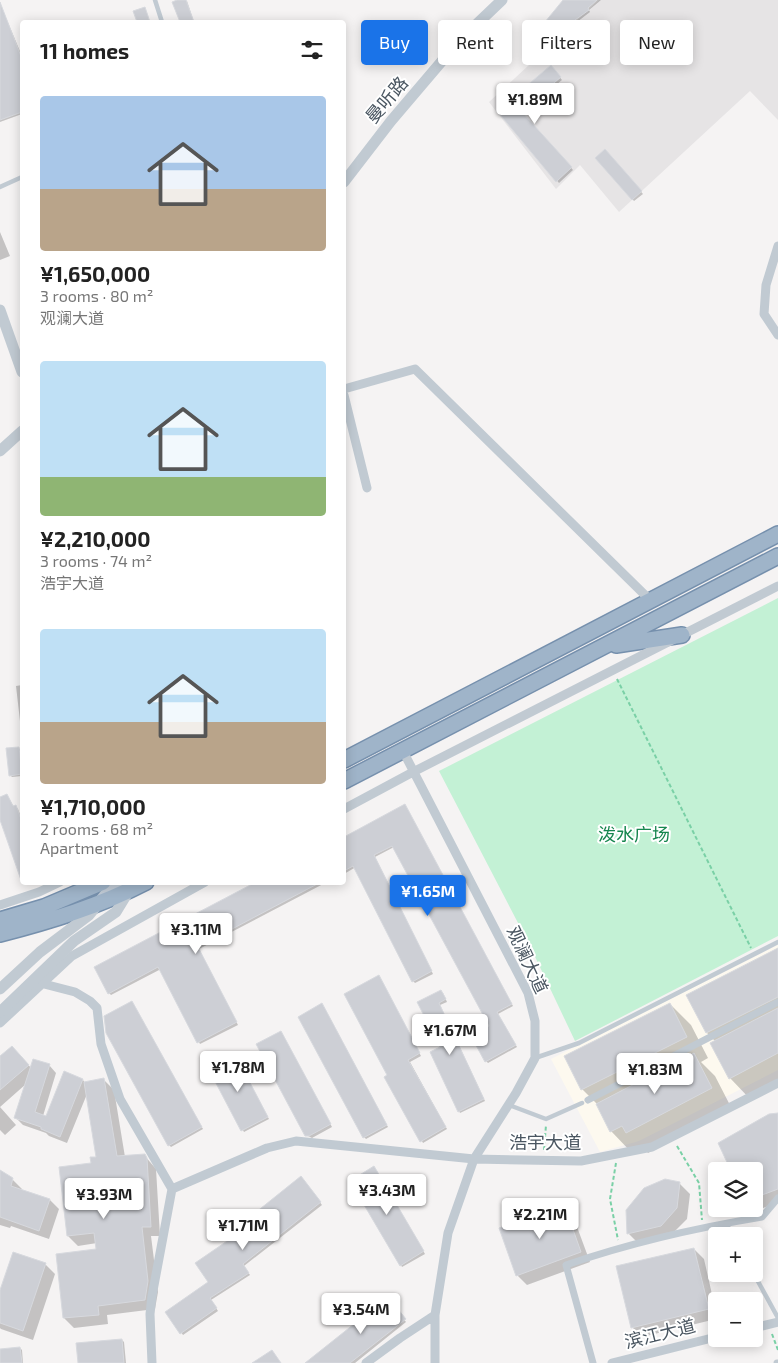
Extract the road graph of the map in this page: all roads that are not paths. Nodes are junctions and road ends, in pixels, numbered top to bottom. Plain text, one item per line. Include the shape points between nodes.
1 (155, 0) edge
2 (502, 0) edge
3 (161, 20) edge
4 (20, 179) edge
5 (346, 179) edge
6 (0, 187) edge
7 (778, 246) edge
8 (0, 310) edge
9 (778, 335) edge
10 (20, 366) edge
11 (346, 388) edge
12 (346, 403) edge
13 (20, 433) edge
14 (0, 450) edge
15 (368, 488) dead end
16 (778, 534) edge
17 (778, 556) edge
18 (778, 586) edge
19 (650, 600) junction
20 (682, 635) junction
21 (602, 647) junction
22 (403, 751) junction
23 (346, 759) edge
24 (413, 772) junction
25 (346, 780) edge
26 (346, 808) edge
27 (54, 885) edge
28 (96, 885) edge
29 (114, 885) edge
30 (200, 885) edge
31 (129, 886) edge
32 (100, 902) junction
33 (0, 905) edge
34 (0, 920) edge
35 (0, 934) edge
36 (778, 942) edge
37 (44, 984) junction
38 (0, 989) edge
39 (778, 1002) edge
40 (0, 1012) edge
41 (0, 1022) edge
42 (535, 1058) junction
43 (778, 1083) edge
44 (585, 1101) joint
45 (508, 1104) junction
46 (474, 1158) junction
47 (172, 1189) junction
48 (778, 1198) edge
49 (726, 1223) junction
50 (728, 1227) edge
51 (758, 1282) edge
52 (435, 1315) junction
53 (778, 1318) edge
54 (708, 1340) edge
55 (152, 1363) edge
56 (366, 1363) edge
57 (435, 1363) edge
58 (593, 1363) edge
59 (612, 1363) edge

1 - 3 lane
2 - 5 street, 曼听路 via 459,41
4 - 6 lane
7 - 9 street via 766,286 764,314
8 - 10 street
11 - 19 street via 415,370
12 - 15 street
13 - 14 street
16 - 19 highway
17 - 21 highway
18 - 20 street
19 - 23 highway
20 - 21 highway
20 - 24 street
21 - 22 highway
22 - 24 street, 观澜大道
22 - 25 highway
24 - 26 street
24 - 42 street, 观澜大道 via 528,993 535,1021
27 - 33 street
28 - 34 highway
29 - 32 main road
30 - 37 street via 72,956
31 - 32 highway
31 - 40 street via 116,912 74,941
32 - 35 highway
32 - 38 street via 89,915 40,952
36 - 42 lane via 580,1043
37 - 41 street
37 - 47 street via 75,992 97,1008 101,1044 120,1099
39 - 44 street
42 - 45 street
43 - 46 street, 浩宇大道 via 652,1147 582,1161
44 - 45 lane via 546,1119
45 - 46 street
46 - 47 street, 浩宇大道 via 296,1141 267,1148
46 - 52 street via 448,1233
47 - 55 street via 152,1296
48 - 49 street via 762,1218
49 - 50 lane
49 - 58 street via 619,1247 566,1264
51 - 53 lane
52 - 56 street
52 - 57 street
54 - 59 street, 滨江大道

